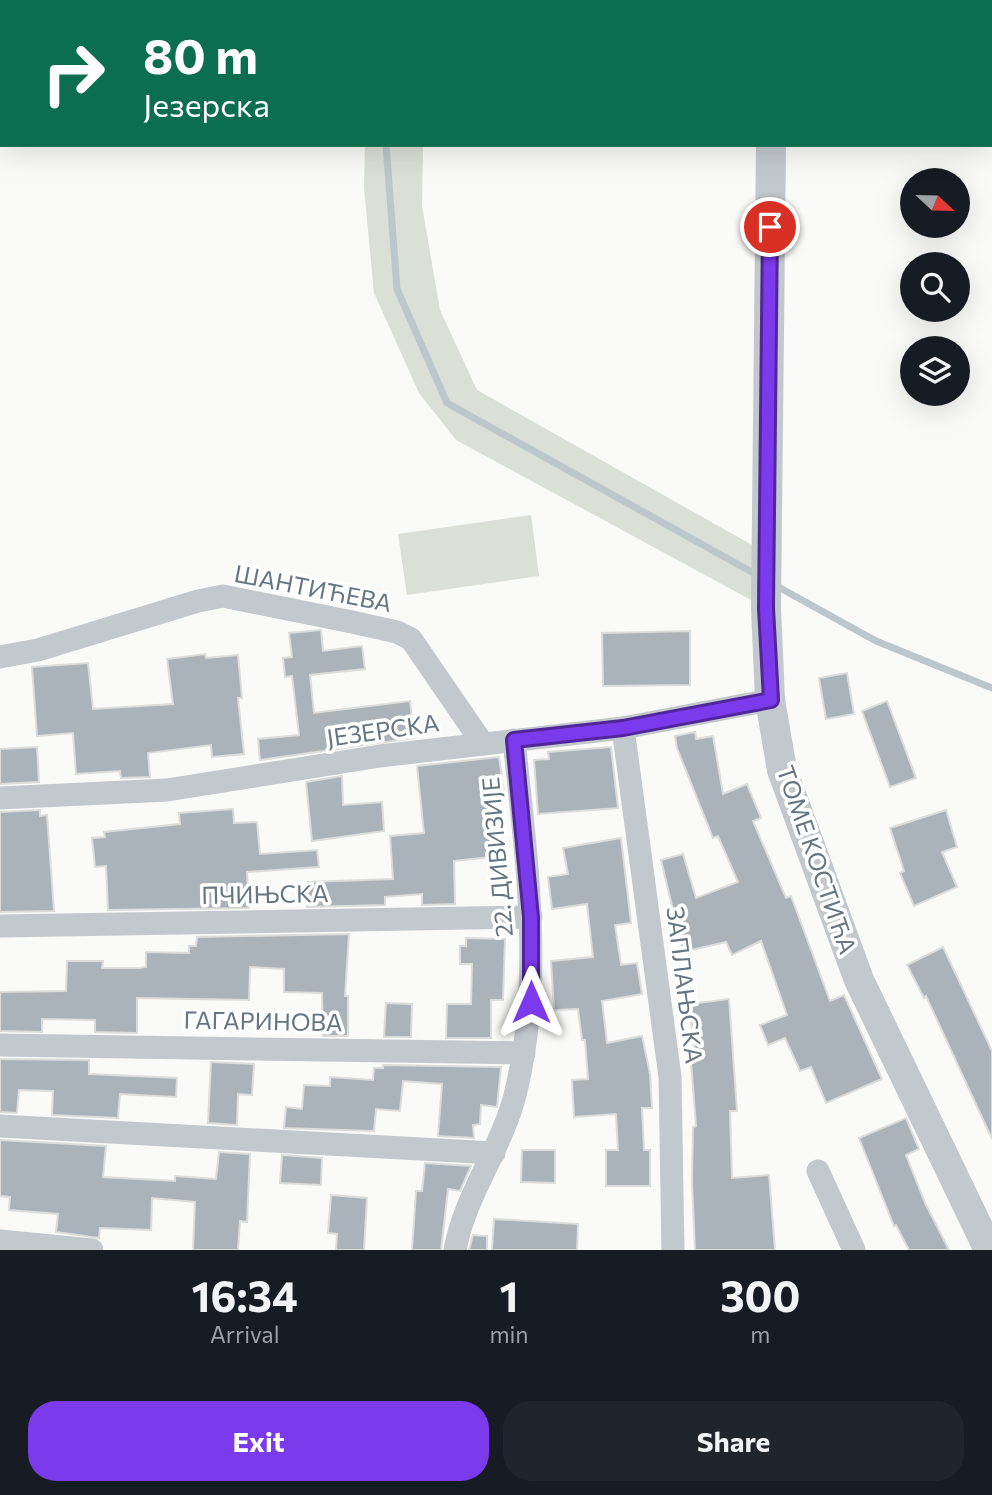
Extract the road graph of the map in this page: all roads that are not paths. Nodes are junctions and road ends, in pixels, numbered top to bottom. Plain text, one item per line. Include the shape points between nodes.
1 (771, 147) edge
2 (0, 657) edge
3 (771, 700) junction
4 (623, 728) junction
5 (514, 740) junction
6 (483, 744) junction
7 (0, 798) edge
8 (531, 917) junction
9 (0, 926) edge
10 (0, 1045) edge
11 (524, 1053) junction
12 (0, 1126) edge
13 (494, 1153) junction
14 (818, 1171) dead end
15 (0, 1241) edge
16 (92, 1250) edge
17 (455, 1250) edge
18 (673, 1250) edge
19 (854, 1250) edge
20 (989, 1250) edge

1 - 3 street, ТОМЕ КОСТИЋА via 767,597
2 - 6 street, ШАНТИЋЕВА via 223,596 397,632 411,639
3 - 4 street, ЈЕЗЕРСКА
3 - 20 street, ТОМЕ КОСТИЋА via 782,770 859,980
4 - 5 street, ЈЕЗЕРСКА
4 - 18 street, ЗАПЛАЊСКА via 670,1077
5 - 6 street, ЈЕЗЕРСКА
5 - 8 street, 22. ДИВИЗИЈЕ
6 - 7 street, ЈЕЗЕРСКА via 167,790
8 - 9 street, ПЧИЊСКА
8 - 11 street, 22. ДИВИЗИЈЕ via 531,1002
10 - 11 street, ГАГАРИНОВА
11 - 13 street, 22. ДИВИЗИЈЕ via 516,1092
12 - 13 street
13 - 17 street, 22. ДИВИЗИЈЕ via 458,1232
14 - 19 street
15 - 16 street

